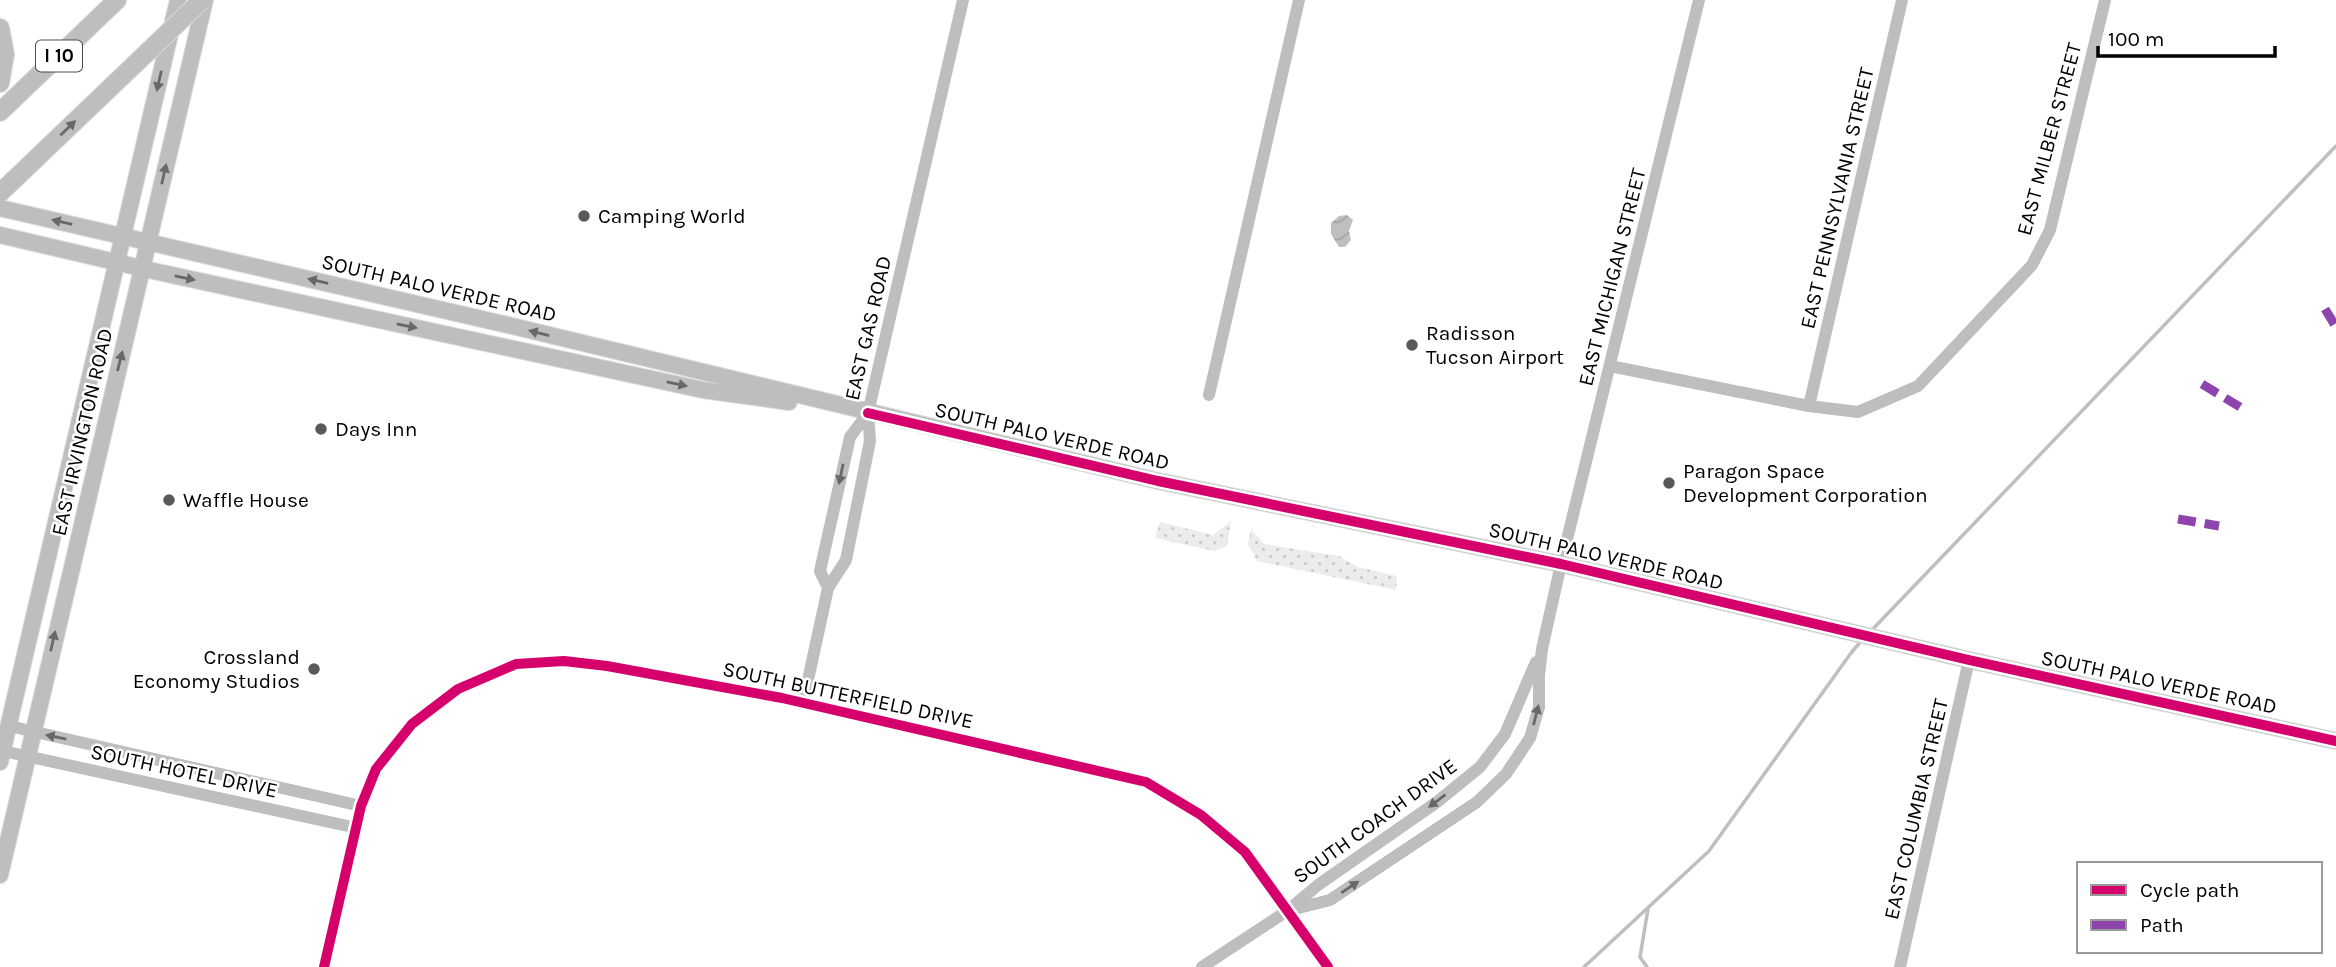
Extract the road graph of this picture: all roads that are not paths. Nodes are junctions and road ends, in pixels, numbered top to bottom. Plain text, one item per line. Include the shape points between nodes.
1 (117, 0) edge
2 (178, 0) edge
3 (204, 0) edge
4 (963, 0) edge
5 (1298, 0) edge
6 (1699, 0) edge
7 (1902, 0) edge
8 (2105, 0) edge
9 (0, 28) edge
10 (0, 83) edge
11 (0, 112) edge
12 (0, 193) edge
13 (0, 208) edge
14 (0, 235) edge
15 (124, 236) junction
16 (149, 241) junction
17 (118, 263) junction
18 (143, 268) junction
19 (522, 351) junction
20 (645, 359) junction
21 (1610, 366) junction
22 (1209, 395) dead end
23 (1810, 406) junction
24 (867, 413) junction
25 (1561, 564) junction
26 (828, 588) junction
27 (1542, 649) junction
28 (1969, 660) junction
29 (803, 702) junction
30 (9, 726) junction
31 (32, 732) junction
32 (2336, 741) edge
33 (1, 756) edge
34 (26, 756) junction
35 (1489, 757) junction
36 (1506, 774) junction
37 (251, 805) junction
38 (361, 806) junction
39 (357, 828) junction
40 (0, 875) edge
41 (1287, 911) junction
42 (324, 967) edge
43 (1202, 967) edge
44 (1328, 967) edge
45 (1900, 967) edge

1 - 11 highway, I 10
2 -> 15 main road, EAST IRVINGTON ROAD
12 -> 3 highway, I 10, bridge
16 -> 3 main road, EAST IRVINGTON ROAD
4 - 24 street, EAST GAS ROAD
5 - 22 street
6 - 21 street, EAST MICHIGAN STREET
7 - 23 street, EAST PENNSYLVANIA STREET
8 - 23 street, EAST MILBER STREET via 2050,230 2032,265 1917,386 1858,412
9 - 10 highway via 5,54
15 -> 13 main road, SOUTH PALO VERDE ROAD
14 - 17 main road, SOUTH PALO VERDE ROAD
15 - 16 main road, SOUTH PALO VERDE ROAD
15 - 17 main road, EAST IRVINGTON ROAD
16 - 18 main road, EAST IRVINGTON ROAD
20 -> 16 main road, SOUTH PALO VERDE ROAD
17 - 18 main road, SOUTH PALO VERDE ROAD
17 - 30 main road, EAST IRVINGTON ROAD
18 -> 19 main road, SOUTH PALO VERDE ROAD
31 -> 18 main road, EAST IRVINGTON ROAD
19 - 20 main road via 564,350 630,364
19 -> 24 main road, SOUTH PALO VERDE ROAD via 703,390
20 - 24 main road, SOUTH PALO VERDE ROAD
21 - 23 street, EAST MILBER STREET
21 - 25 street, EAST MICHIGAN STREET
24 - 25 main road, SOUTH PALO VERDE ROAD via 1158,481
24 - 26 street, EAST GAS ROAD via 870,441 846,561
24 -> 26 street via 849,437 820,571
25 - 27 street, SOUTH COACH DRIVE
25 - 28 main road, SOUTH PALO VERDE ROAD
26 - 29 street, EAST GAS ROAD
27 - 35 street, SOUTH COACH DRIVE via 1505,734
36 -> 27 street, SOUTH COACH DRIVE via 1530,738 1539,707
28 - 32 main road, SOUTH PALO VERDE ROAD
28 - 45 street, EAST COLUMBIA STREET
29 - 38 street, SOUTH BUTTERFIELD DRIVE via 607,666 564,661 516,663 458,689 412,724 376,769
29 - 41 street, SOUTH BUTTERFIELD DRIVE via 1146,782 1201,815 1245,852
30 - 31 street, SOUTH HOTEL DRIVE
30 - 33 main road, EAST IRVINGTON ROAD
31 - 34 main road, EAST IRVINGTON ROAD
38 -> 31 street, SOUTH HOTEL DRIVE
33 - 34 street, SOUTH HOTEL DRIVE
34 - 37 street, SOUTH HOTEL DRIVE
34 - 40 main road, EAST IRVINGTON ROAD
35 - 36 street
35 -> 41 street, SOUTH COACH DRIVE via 1434,804
41 -> 36 street, SOUTH COACH DRIVE via 1330,900 1477,802
37 - 38 street via 285,804 343,818
37 - 39 street, SOUTH HOTEL DRIVE
38 - 39 street, SOUTH BUTTERFIELD DRIVE
39 - 42 street, SOUTH BUTTERFIELD DRIVE
41 - 43 street, SOUTH COACH DRIVE
41 - 44 street, SOUTH BUTTERFIELD DRIVE

